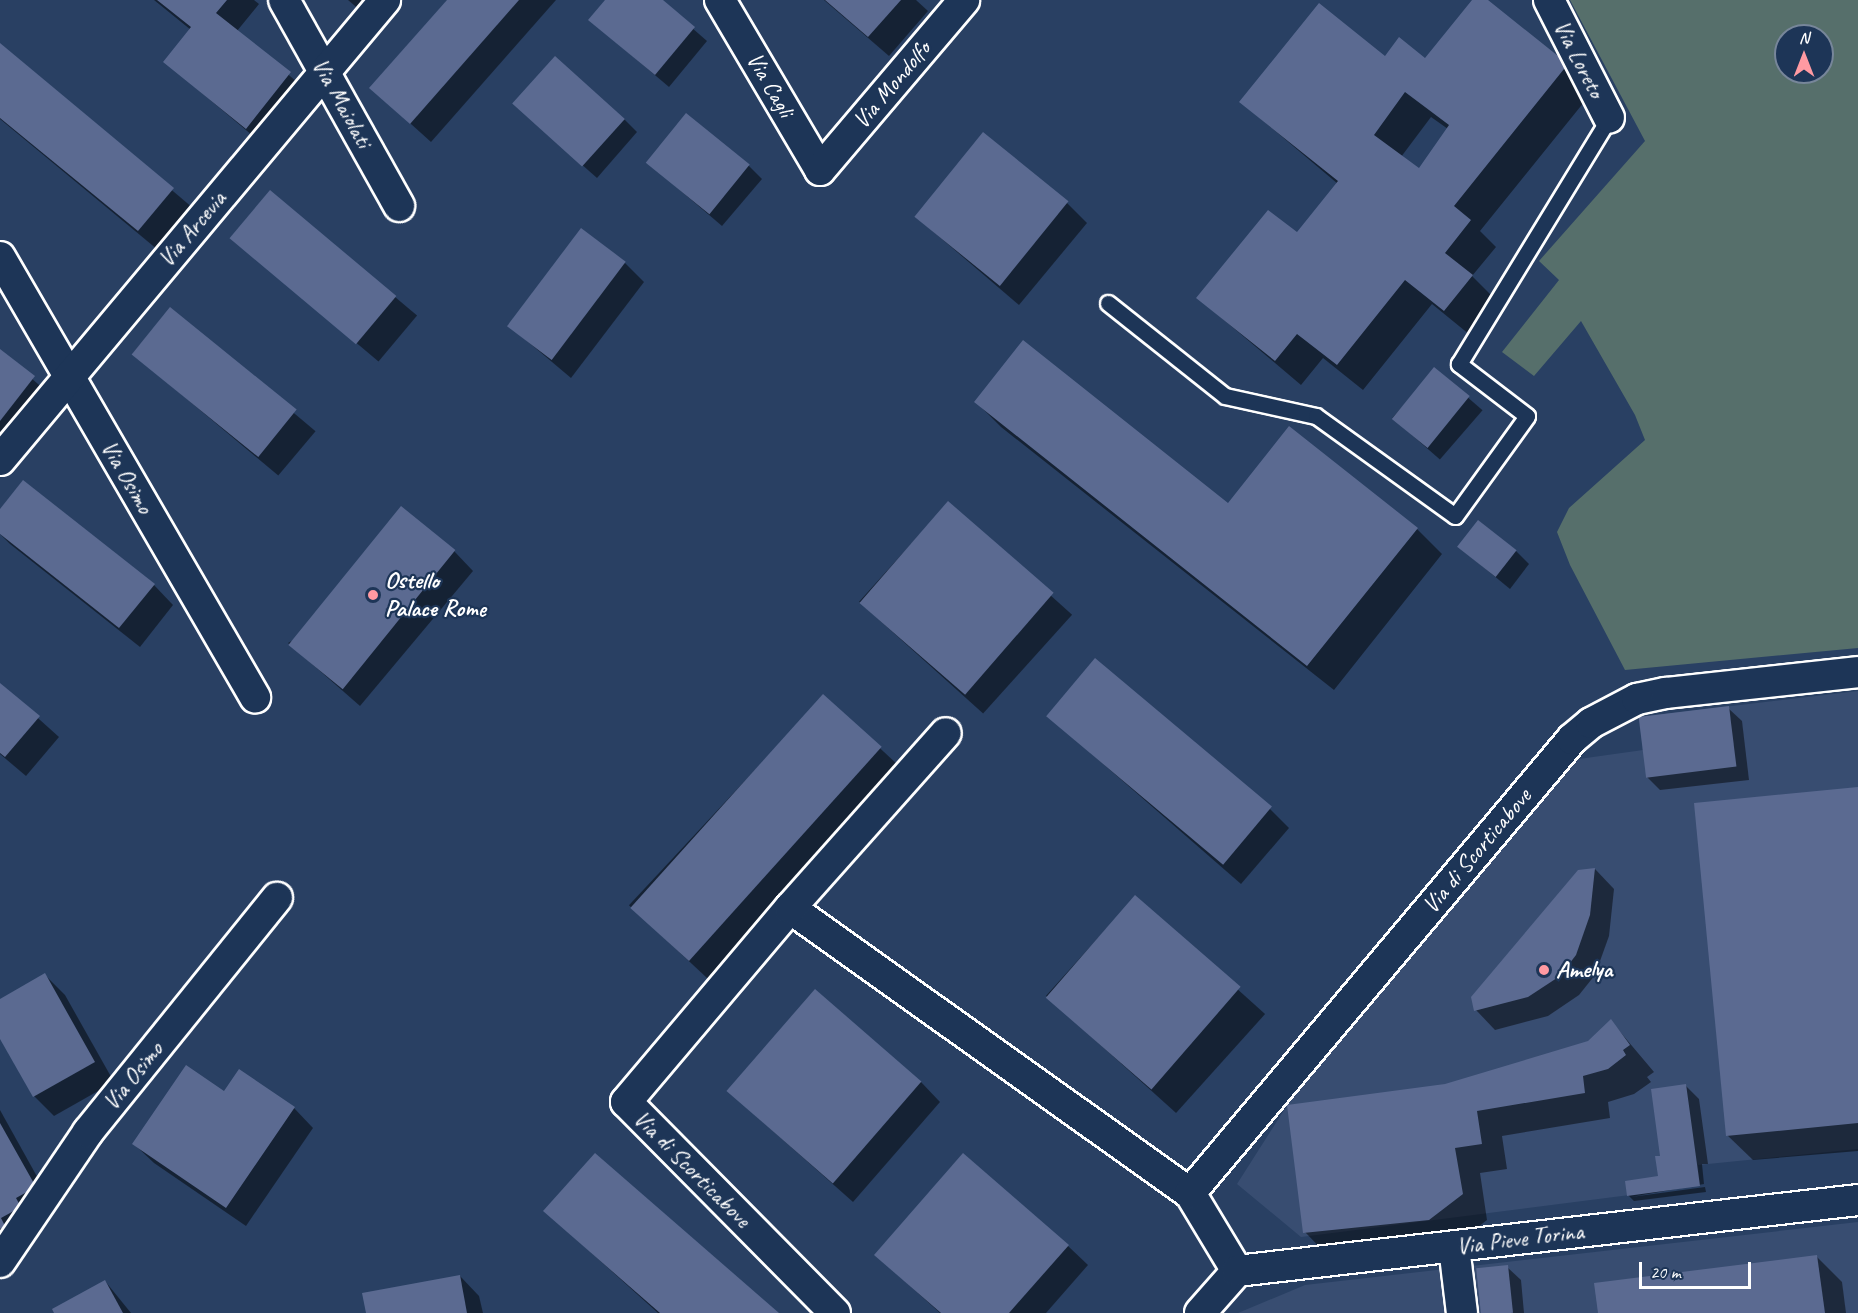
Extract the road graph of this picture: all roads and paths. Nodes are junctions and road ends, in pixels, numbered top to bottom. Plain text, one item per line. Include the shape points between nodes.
1 (284, 0) edge
2 (385, 0) edge
3 (720, 0) edge
4 (964, 0) edge
5 (1549, 0) edge
6 (326, 72) junction
7 (1609, 118) joint
8 (820, 170) joint
9 (399, 206) dead end
10 (0, 256) edge
11 (1108, 303) dead end
12 (68, 375) junction
13 (0, 460) edge
14 (1858, 672) edge
15 (255, 697) dead end
16 (946, 733) dead end
17 (277, 898) dead end
18 (790, 908) junction
19 (1190, 1193) junction
20 (1858, 1200) edge
21 (1454, 1247) junction
22 (0, 1262) edge
23 (1237, 1271) junction
24 (835, 1313) edge
25 (1200, 1313) edge
26 (1462, 1313) edge

1 - 6 street, Via Maiolati
2 - 6 street, Via Arcevia
3 - 8 street, Via Cagli
4 - 8 street, Via Mondolfo
5 - 7 street, Via Loreto
6 - 9 street, Via Maiolati
6 - 12 street, Via Arcevia
7 - 11 lane via 1459,364 1527,416 1455,516 1316,416 1225,396
10 - 12 street, Via Osimo
12 - 13 street, Via Arcevia
12 - 15 street, Via Osimo
14 - 19 street, Via di Scorticabove via 1656,695 1615,708 1591,723 1564,748
16 - 18 street, Via di Scorticabove
17 - 22 street, Via Osimo via 88,1132
18 - 19 street
18 - 24 street, Via di Scorticabove via 626,1102
19 - 23 street
20 - 21 street, Via Pieve Torina
21 - 23 street, Via Pieve Torina
21 - 26 street
23 - 25 street

